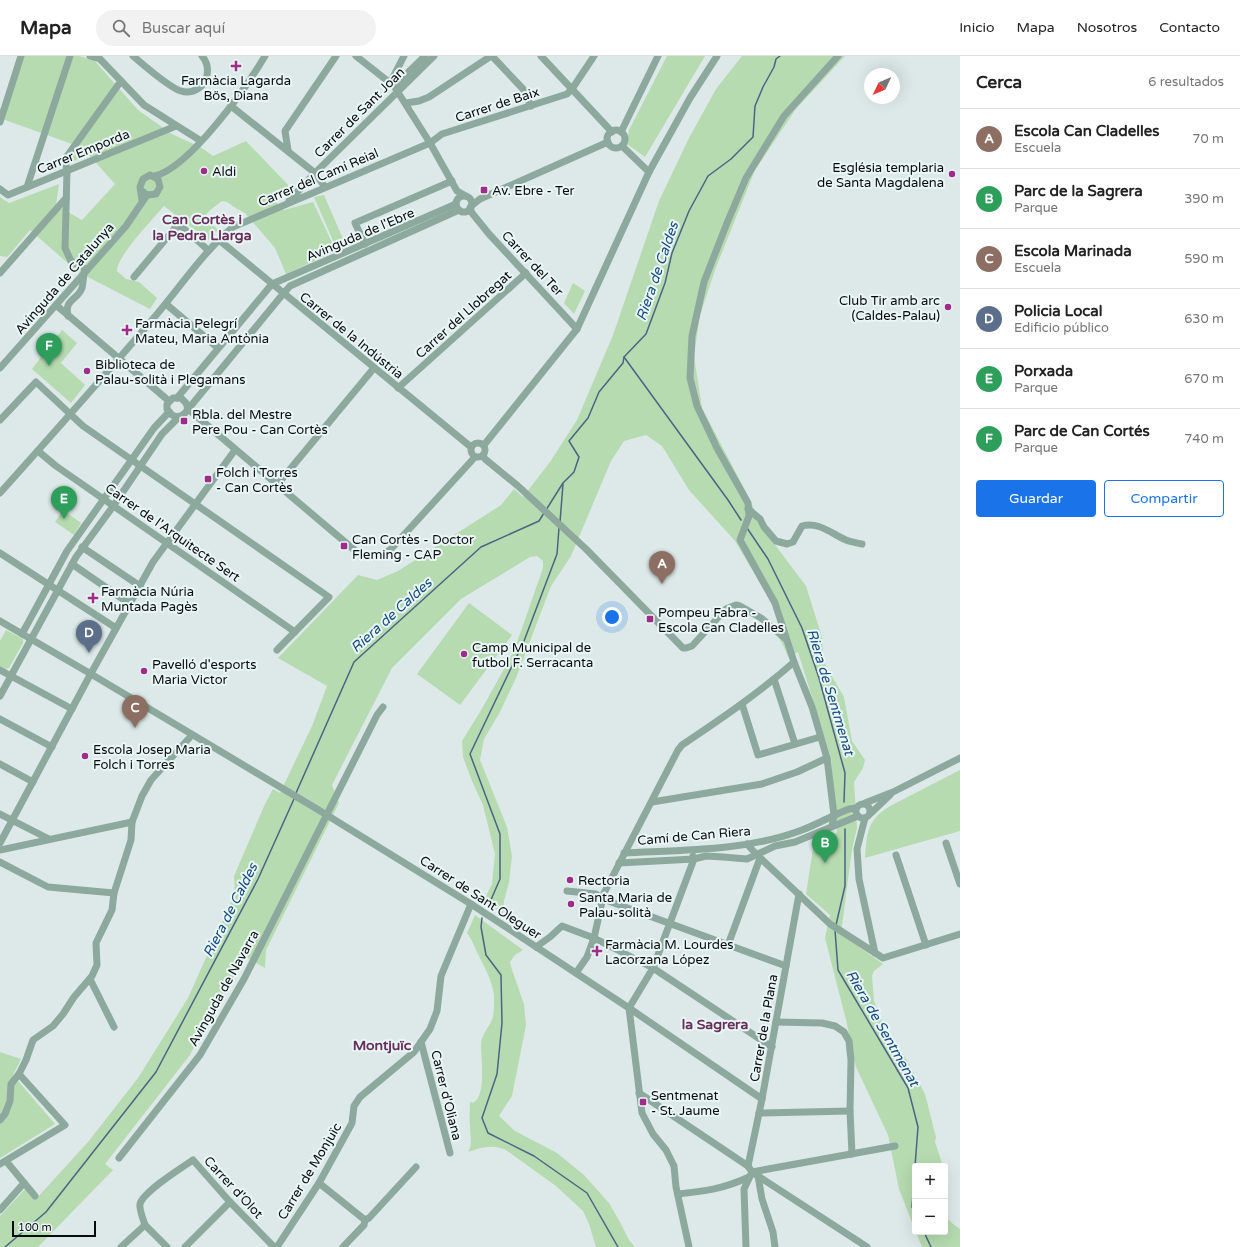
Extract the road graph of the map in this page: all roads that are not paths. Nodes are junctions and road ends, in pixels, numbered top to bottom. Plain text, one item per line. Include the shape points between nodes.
1 (21, 56) edge
2 (70, 56) edge
3 (90, 56) edge
4 (132, 56) edge
5 (202, 56) edge
6 (261, 56) edge
7 (336, 56) edge
8 (356, 56) edge
9 (404, 56) edge
10 (425, 56) edge
11 (434, 56) edge
12 (491, 56) edge
13 (541, 56) edge
14 (594, 56) edge
15 (658, 56) edge
16 (717, 56) edge
17 (838, 56) edge
18 (121, 81) junction
19 (394, 86) junction
20 (572, 89) junction
21 (406, 103) junction
22 (231, 106) junction
23 (531, 106) junction
24 (0, 122) edge
25 (176, 126) junction
26 (612, 132) junction
27 (621, 132) junction
28 (201, 141) junction
29 (608, 142) junction
30 (430, 143) junction
31 (622, 146) junction
32 (288, 150) junction
33 (67, 171) junction
34 (649, 172) junction
35 (315, 173) junction
36 (163, 174) junction
37 (155, 176) junction
38 (452, 181) junction
39 (160, 182) junction
40 (27, 187) junction
41 (325, 187) junction
42 (0, 189) edge
43 (144, 196) junction
44 (66, 198) junction
45 (286, 204) junction
46 (465, 205) junction
47 (218, 240) junction
48 (365, 244) junction
49 (208, 250) junction
50 (86, 272) junction
51 (0, 273) edge
52 (526, 273) junction
53 (134, 277) dead end
54 (272, 284) junction
55 (283, 294) junction
56 (166, 304) junction
57 (56, 305) junction
58 (68, 316) junction
59 (45, 318) junction
60 (577, 329) junction
61 (218, 348) junction
62 (119, 359) junction
63 (0, 368) edge
64 (374, 368) junction
65 (398, 388) junction
66 (177, 398) junction
67 (169, 401) junction
68 (188, 409) junction
69 (169, 412) junction
70 (70, 415) junction
71 (179, 417) junction
72 (0, 420) edge
73 (484, 445) junction
74 (471, 447) junction
75 (235, 450) junction
76 (38, 451) junction
77 (483, 455) junction
78 (475, 456) junction
79 (133, 460) junction
80 (141, 466) junction
81 (276, 485) junction
82 (1, 491) edge
83 (105, 499) junction
84 (196, 504) junction
85 (114, 505) junction
86 (748, 509) junction
87 (167, 542) junction
88 (862, 544) dead end
89 (82, 547) junction
90 (0, 553) edge
91 (72, 564) junction
92 (50, 585) junction
93 (140, 586) junction
94 (58, 590) junction
95 (130, 604) junction
96 (0, 622) edge
97 (116, 628) junction
98 (295, 632) junction
99 (22, 634) junction
100 (32, 639) junction
101 (787, 640) junction
102 (276, 650) dead end
103 (794, 662) junction
104 (0, 670) edge
105 (91, 674) junction
106 (11, 675) junction
107 (774, 679) junction
108 (0, 696) edge
109 (742, 704) junction
110 (383, 707) dead end
111 (72, 710) junction
112 (0, 719) edge
113 (192, 735) junction
114 (820, 737) junction
115 (795, 744) junction
116 (52, 747) junction
117 (827, 758) junction
118 (960, 758) edge
119 (0, 764) edge
120 (33, 782) junction
121 (893, 792) junction
122 (652, 802) junction
123 (865, 803) junction
124 (0, 814) edge
125 (862, 814) junction
126 (326, 815) junction
127 (834, 815) junction
128 (12, 820) junction
129 (132, 822) junction
130 (832, 826) junction
131 (49, 839) junction
132 (0, 843) edge
133 (946, 843) dead end
134 (747, 844) junction
135 (693, 849) junction
136 (0, 850) edge
137 (624, 853) junction
138 (896, 855) dead end
139 (758, 856) junction
140 (694, 860) junction
141 (0, 862) edge
142 (619, 863) junction
143 (960, 884) edge
144 (567, 891) dead end
145 (114, 893) junction
146 (799, 894) junction
147 (603, 899) junction
148 (472, 904) junction
149 (670, 923) junction
150 (960, 934) edge
151 (594, 938) junction
152 (728, 945) junction
153 (926, 945) junction
154 (536, 947) junction
155 (875, 953) junction
156 (786, 966) junction
157 (653, 968) junction
158 (576, 973) junction
159 (90, 979) junction
160 (629, 1008) junction
161 (776, 1022) junction
162 (114, 1027) dead end
163 (421, 1042) junction
164 (772, 1047) junction
165 (19, 1074) junction
166 (639, 1092) junction
167 (762, 1099) junction
168 (850, 1110) junction
169 (759, 1113) junction
170 (0, 1120) edge
171 (895, 1146) dead end
172 (450, 1153) dead end
173 (852, 1154) junction
174 (119, 1158) dead end
175 (3, 1162) edge
176 (416, 1167) dead end
177 (752, 1173) junction
178 (24, 1183) junction
179 (320, 1183) junction
180 (678, 1194) junction
181 (35, 1196) dead end
182 (230, 1202) junction
183 (0, 1210) edge
184 (365, 1220) junction
185 (145, 1225) junction
186 (121, 1247) edge
187 (167, 1247) edge
188 (185, 1247) edge
189 (275, 1247) edge
190 (343, 1247) edge
191 (689, 1247) edge
192 (746, 1247) edge
193 (775, 1247) edge
194 (867, 1247) edge

1 - 24 street
2 - 40 street
3 - 18 street via 100,59
4 - 5 street via 173,87 186,92 197,90 205,82 208,68
6 - 22 street via 248,82
7 - 32 street via 285,131
8 - 19 street
9 - 19 street
10 - 19 street, Carrer de Sant Joan
11 - 19 street, Carrer de Sant Joan
12 - 21 street via 429,98
12 - 23 street via 523,88
13 - 20 street
14 - 20 street
15 - 27 street
16 - 34 street via 690,98
17 - 86 street via 784,116 746,178 704,282 692,336 690,378 697,406 748,503
18 - 25 street via 144,105
18 - 33 street via 65,159
19 - 21 street
19 - 35 street, Carrer de Sant Joan
20 - 23 street, Carrer de Baix via 567,94
20 - 26 street
21 - 30 street
22 - 28 street
22 - 32 street
23 - 30 street, Carrer de Baix via 442,134
25 - 28 street
25 - 33 street, Carrer Emporda
26 - 27 street
26 - 29 street
27 - 31 street via 625,137
28 - 36 street via 183,160
29 - 31 street via 615,148
29 - 46 street, Avinguda de l'Ebre
30 - 38 street
30 - 41 street, Carrer del Camí Reial
31 - 34 street
32 - 35 street
33 - 40 street, Carrer Emporda
33 - 44 street
34 - 60 street
35 - 41 street
35 - 45 street, Carrer de Sant Joan
36 - 37 street
36 - 39 street
37 - 39 street
37 - 43 street via 146,176 143,179 141,183
38 - 46 street
38 - 48 street via 355,223
39 - 43 street via 156,194
40 - 42 street, Carrer Emporda via 8,195
41 - 45 street, Carrer del Camí Reial
43 - 50 street, Avinguda de Catalunya via 126,226
44 - 50 street via 65,248 72,261
44 - 51 street
45 - 47 street, Carrer del Camí Reial via 233,227
46 - 48 street, Avinguda de l'Ebre
46 - 52 street, Carrer del Ter
46 - 55 street, Avinguda de l'Ebre via 290,286
47 - 49 street, Carrer del Camí Reial
47 - 54 street, Carrer de la Indústria
48 - 54 street, Avinguda de l'Ebre
49 - 53 street via 178,226
49 - 56 street, Carrer del Camí Reial
50 - 57 street, Avinguda de Catalunya
50 - 58 street via 82,289 67,305
52 - 60 street, Carrer del Ter
52 - 65 street, Carrer del Llobregat
54 - 55 street, Carrer de la Indústria
54 - 61 street
55 - 64 street, Carrer de la Indústria
55 - 68 street, Avinguda de l'Ebre
56 - 61 street
56 - 62 street, Carrer del Camí Reial
57 - 58 street
57 - 59 street, Avinguda de Catalunya
58 - 59 street via 56,312
58 - 62 street
59 - 63 street, Avinguda de Catalunya
60 - 73 street
61 - 66 street
62 - 67 street
62 - 70 street, Carrer del Camí Reial
64 - 65 street, Carrer de la Indústria
64 - 81 street
65 - 74 street, Carrer de la Indústria
66 - 67 street
66 - 68 street via 184,400
67 - 69 street
68 - 71 street
68 - 75 street
69 - 71 street
69 - 79 street via 154,428
70 - 72 street via 36,382
70 - 76 street, Carrer del Camí Reial
70 - 79 street
71 - 80 street via 162,434
73 - 74 street via 476,442
73 - 77 street
74 - 78 street via 471,452
75 - 81 street
75 - 84 street
76 - 82 street, Carrer del Camí Reial
76 - 83 street, Carrer de l'Arquitecte Sert
77 - 78 street
77 - 101 street via 586,549 683,648 692,646 726,610 736,605 761,618
78 - 81 street via 392,549 383,555 373,557 358,553
79 - 80 street
79 - 83 street
80 - 84 street
80 - 85 street
83 - 85 street, Carrer de l'Arquitecte Sert
83 - 92 street via 67,552
84 - 87 street
84 - 98 street via 328,597
85 - 87 street, Carrer de l'Arquitecte Sert
85 - 89 street
86 - 88 street via 760,519 776,542 793,542 802,526 807,524
86 - 101 street via 749,516 740,540 774,603
87 - 93 street
87 - 98 street, Carrer de l'Arquitecte Sert
89 - 91 street
89 - 93 street
90 - 92 street
91 - 94 street
91 - 95 street
92 - 94 street
92 - 99 street
93 - 95 street
94 - 97 street
94 - 100 street
95 - 97 street
96 - 99 street, Carrer de Sant Oleguer
97 - 105 street
98 - 102 street
99 - 100 street, Carrer de Sant Oleguer
100 - 105 street, Carrer de Sant Oleguer
100 - 106 street
101 - 103 street
103 - 107 street
103 - 114 street via 812,707
104 - 106 street
105 - 111 street
105 - 113 street, Carrer de Sant Oleguer
106 - 108 street
106 - 111 street
107 - 109 street
107 - 115 street
109 - 115 street via 758,755
109 - 122 street via 682,745
110 - 126 street, Avinguda de Navarra
111 - 116 street
112 - 116 street
113 - 126 street, Carrer de Sant Oleguer
113 - 129 street via 151,780
114 - 115 street
114 - 117 street
116 - 120 street
117 - 122 street via 762,784
117 - 127 street
118 - 121 street, Camí de Can Riera
119 - 120 street
120 - 128 street
121 - 123 street, Camí de Can Riera
121 - 125 street, Camí de Can Riera
122 - 137 street
123 - 125 street, Camí de Can Riera via 859,804
123 - 125 street via 870,807
124 - 128 street
125 - 127 street, Camí de Can Riera via 849,809
125 - 130 street, Camí de Can Riera
125 - 155 street via 856,849
126 - 148 street, Carrer de Sant Oleguer
126 - 174 street, Avinguda de Navarra via 244,979 200,1055
127 - 130 street
127 - 134 street, Camí de Can Riera via 802,830
128 - 131 street
128 - 132 street
129 - 131 street
129 - 145 street via 131,840
130 - 139 street, Camí de Can Riera via 795,842 775,846
131 - 136 street
133 - 143 street
134 - 135 street, Camí de Can Riera
134 - 139 street
135 - 137 street, Camí de Can Riera
135 - 140 street
137 - 142 street
138 - 153 street
139 - 140 street, Camí de Can Riera via 747,859 706,856
139 - 146 street
139 - 152 street
140 - 142 street, Camí de Can Riera
140 - 149 street
141 - 145 street via 48,887
142 - 147 street
144 - 147 street via 596,894
145 - 159 street via 112,910 96,943 97,965
146 - 155 street via 830,924
146 - 156 street, Carrer de la Plana
147 - 149 street
147 - 151 street
148 - 154 street, Carrer de Sant Oleguer
148 - 163 street, Carrer de Monjuïc via 441,976 437,1011 430,1029
149 - 152 street
149 - 157 street
150 - 153 street
151 - 154 street via 562,926
151 - 157 street
151 - 158 street via 587,957
152 - 156 street
153 - 155 street via 883,958
154 - 158 street, Carrer de Sant Oleguer
156 - 161 street, Carrer de la Plana
157 - 160 street
157 - 164 street
158 - 160 street, Carrer de Sant Oleguer
159 - 162 street
159 - 165 street via 54,1026 33,1040
160 - 166 street
160 - 167 street, Carrer de Sant Oleguer
161 - 164 street, Carrer de la Plana
161 - 168 street via 822,1023 835,1026 844,1032 849,1041 851,1060
163 - 172 street, Carrer d'Oliana
163 - 179 street, Carrer de Monjuïc via 414,1052 360,1097 354,1106 352,1123
164 - 167 street, Carrer de la Plana
165 - 170 street via 11,1084 10,1101
165 - 175 street via 65,1125
166 - 177 street
166 - 180 street via 642,1113 652,1134 666,1150 674,1166
167 - 169 street, Carrer de la Plana
168 - 169 street
168 - 173 street
169 - 177 street, Carrer de la Plana
171 - 173 street
173 - 177 street
175 - 178 street
176 - 184 street
177 - 180 street via 735,1184 715,1190
177 - 192 street, Carrer de la Plana via 744,1188
177 - 193 street via 773,1232
177 - 194 street
178 - 181 street
178 - 183 street
179 - 184 street
179 - 189 street, Carrer de Monjuïc
180 - 191 street
182 - 185 street, Carrer d'Olot via 193,1160 143,1198 140,1205
182 - 188 street
182 - 189 street, Carrer d'Olot
184 - 190 street via 364,1225
185 - 186 street
185 - 187 street

